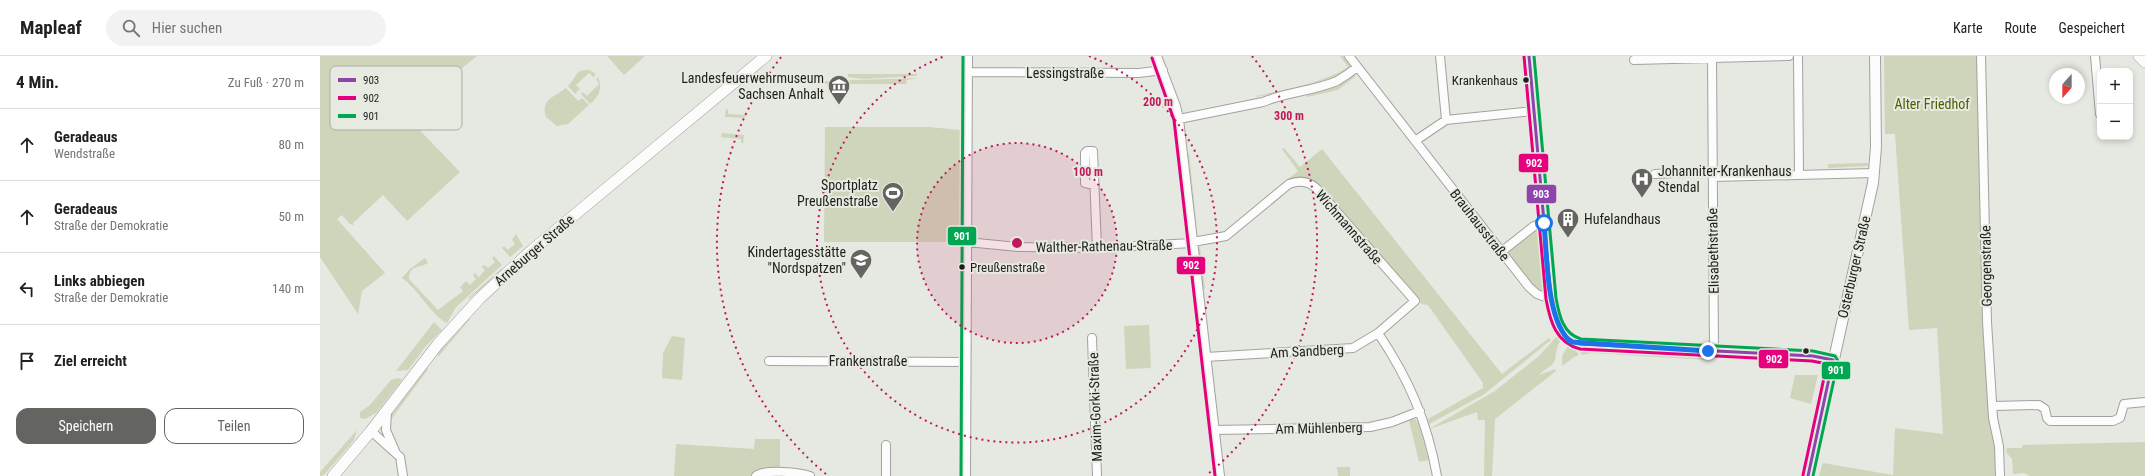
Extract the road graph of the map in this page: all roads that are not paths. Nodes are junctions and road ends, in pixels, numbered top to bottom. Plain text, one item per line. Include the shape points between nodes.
1 (766, 56) edge
2 (968, 56) edge
3 (1157, 56) edge
4 (1349, 56) edge
5 (1440, 56) edge
6 (1530, 56) edge
7 (1789, 56) edge
8 (1798, 56) edge
9 (1875, 56) edge
10 (1981, 56) edge
11 (2095, 56) edge
12 (2138, 56) edge
13 (1712, 57) edge
14 (1634, 60) dead end
15 (2145, 62) edge
16 (1357, 67) junction
17 (1163, 70) junction
18 (968, 72) junction
19 (2099, 104) edge
20 (1534, 111) junction
21 (1179, 119) junction
22 (1446, 120) junction
23 (1415, 141) junction
24 (1874, 173) junction
25 (1655, 174) dead end
26 (1713, 174) junction
27 (1799, 174) junction
28 (1095, 185) dead end
29 (1544, 223) junction
30 (967, 242) junction
31 (1193, 243) junction
32 (1097, 248) junction
33 (1501, 252) junction
34 (1551, 299) junction
35 (1415, 301) joint
36 (1378, 333) junction
37 (1092, 338) dead end
38 (1714, 351) junction
39 (1206, 357) junction
40 (768, 360) dead end
41 (1833, 360) junction
42 (966, 362) junction
43 (2145, 402) edge
44 (1992, 406) junction
45 (387, 410) junction
46 (1420, 411) junction
47 (1214, 430) junction
48 (371, 431) junction
49 (886, 445) dead end
50 (396, 452) junction
51 (333, 476) edge
52 (403, 476) edge
53 (756, 476) edge
54 (810, 476) edge
55 (886, 476) edge
56 (966, 476) edge
57 (1097, 476) edge
58 (1220, 476) edge
59 (1436, 476) edge
60 (1808, 476) edge
61 (2000, 476) edge

1 - 45 main road, Arneburger Straße via 512,267 463,315
2 - 18 street
3 - 17 street
4 - 16 street, Brauhausstraße
5 - 22 street
6 - 20 street
7 - 13 street
8 - 27 street
9 - 24 street, Osterburger Straße
10 - 44 street, Georgenstraße via 1987,322
11 - 19 street
12 - 15 main road
13 - 14 street
13 - 26 street, Elisabethstraße
16 - 21 street via 1330,84 1272,97 1263,102
16 - 23 street, Brauhausstraße
17 - 18 street, Lessingstraße via 1139,73
17 - 21 street
18 - 30 street
20 - 22 street
20 - 29 street
21 - 31 street
22 - 23 street
23 - 33 street, Brauhausstraße
24 - 27 street
24 - 41 street, Osterburger Straße
25 - 26 street
26 - 27 street
26 - 38 street, Elisabethstraße
28 - 32 street
29 - 33 street via 1534,226
29 - 34 street
30 - 32 street, Walther-Rathenau-Straße via 1019,247
30 - 42 street
31 - 32 street, Walther-Rathenau-Straße
31 - 35 street, Wichmannstraße via 1226,236 1289,184 1306,182 1316,188
31 - 39 street
33 - 34 street, Brauhausstraße via 1529,287 1537,294
34 - 38 street via 1556,321 1571,342
35 - 36 street, Am Sandberg
36 - 39 street, Am Sandberg via 1357,347 1347,350
36 - 46 street via 1404,375
37 - 57 street, Maxim-Gorki-Straße
38 - 41 street via 1813,356
39 - 47 street
40 - 42 street, Frankenstraße
41 - 60 street, Osterburger Straße
42 - 56 street
43 - 44 street via 2124,404 2120,418 2113,421 2050,421 2045,409 2039,405
44 - 61 street, Georgenstraße via 1999,446
45 - 48 main road, Arneburger Straße
45 - 50 street via 386,430
46 - 47 street, Am Mühlenberg via 1370,427
46 - 59 street
47 - 58 street
48 - 50 street
48 - 51 main road, Arneburger Straße
49 - 55 street
50 - 52 street via 400,457
53 - 54 street via 784,472 798,472

